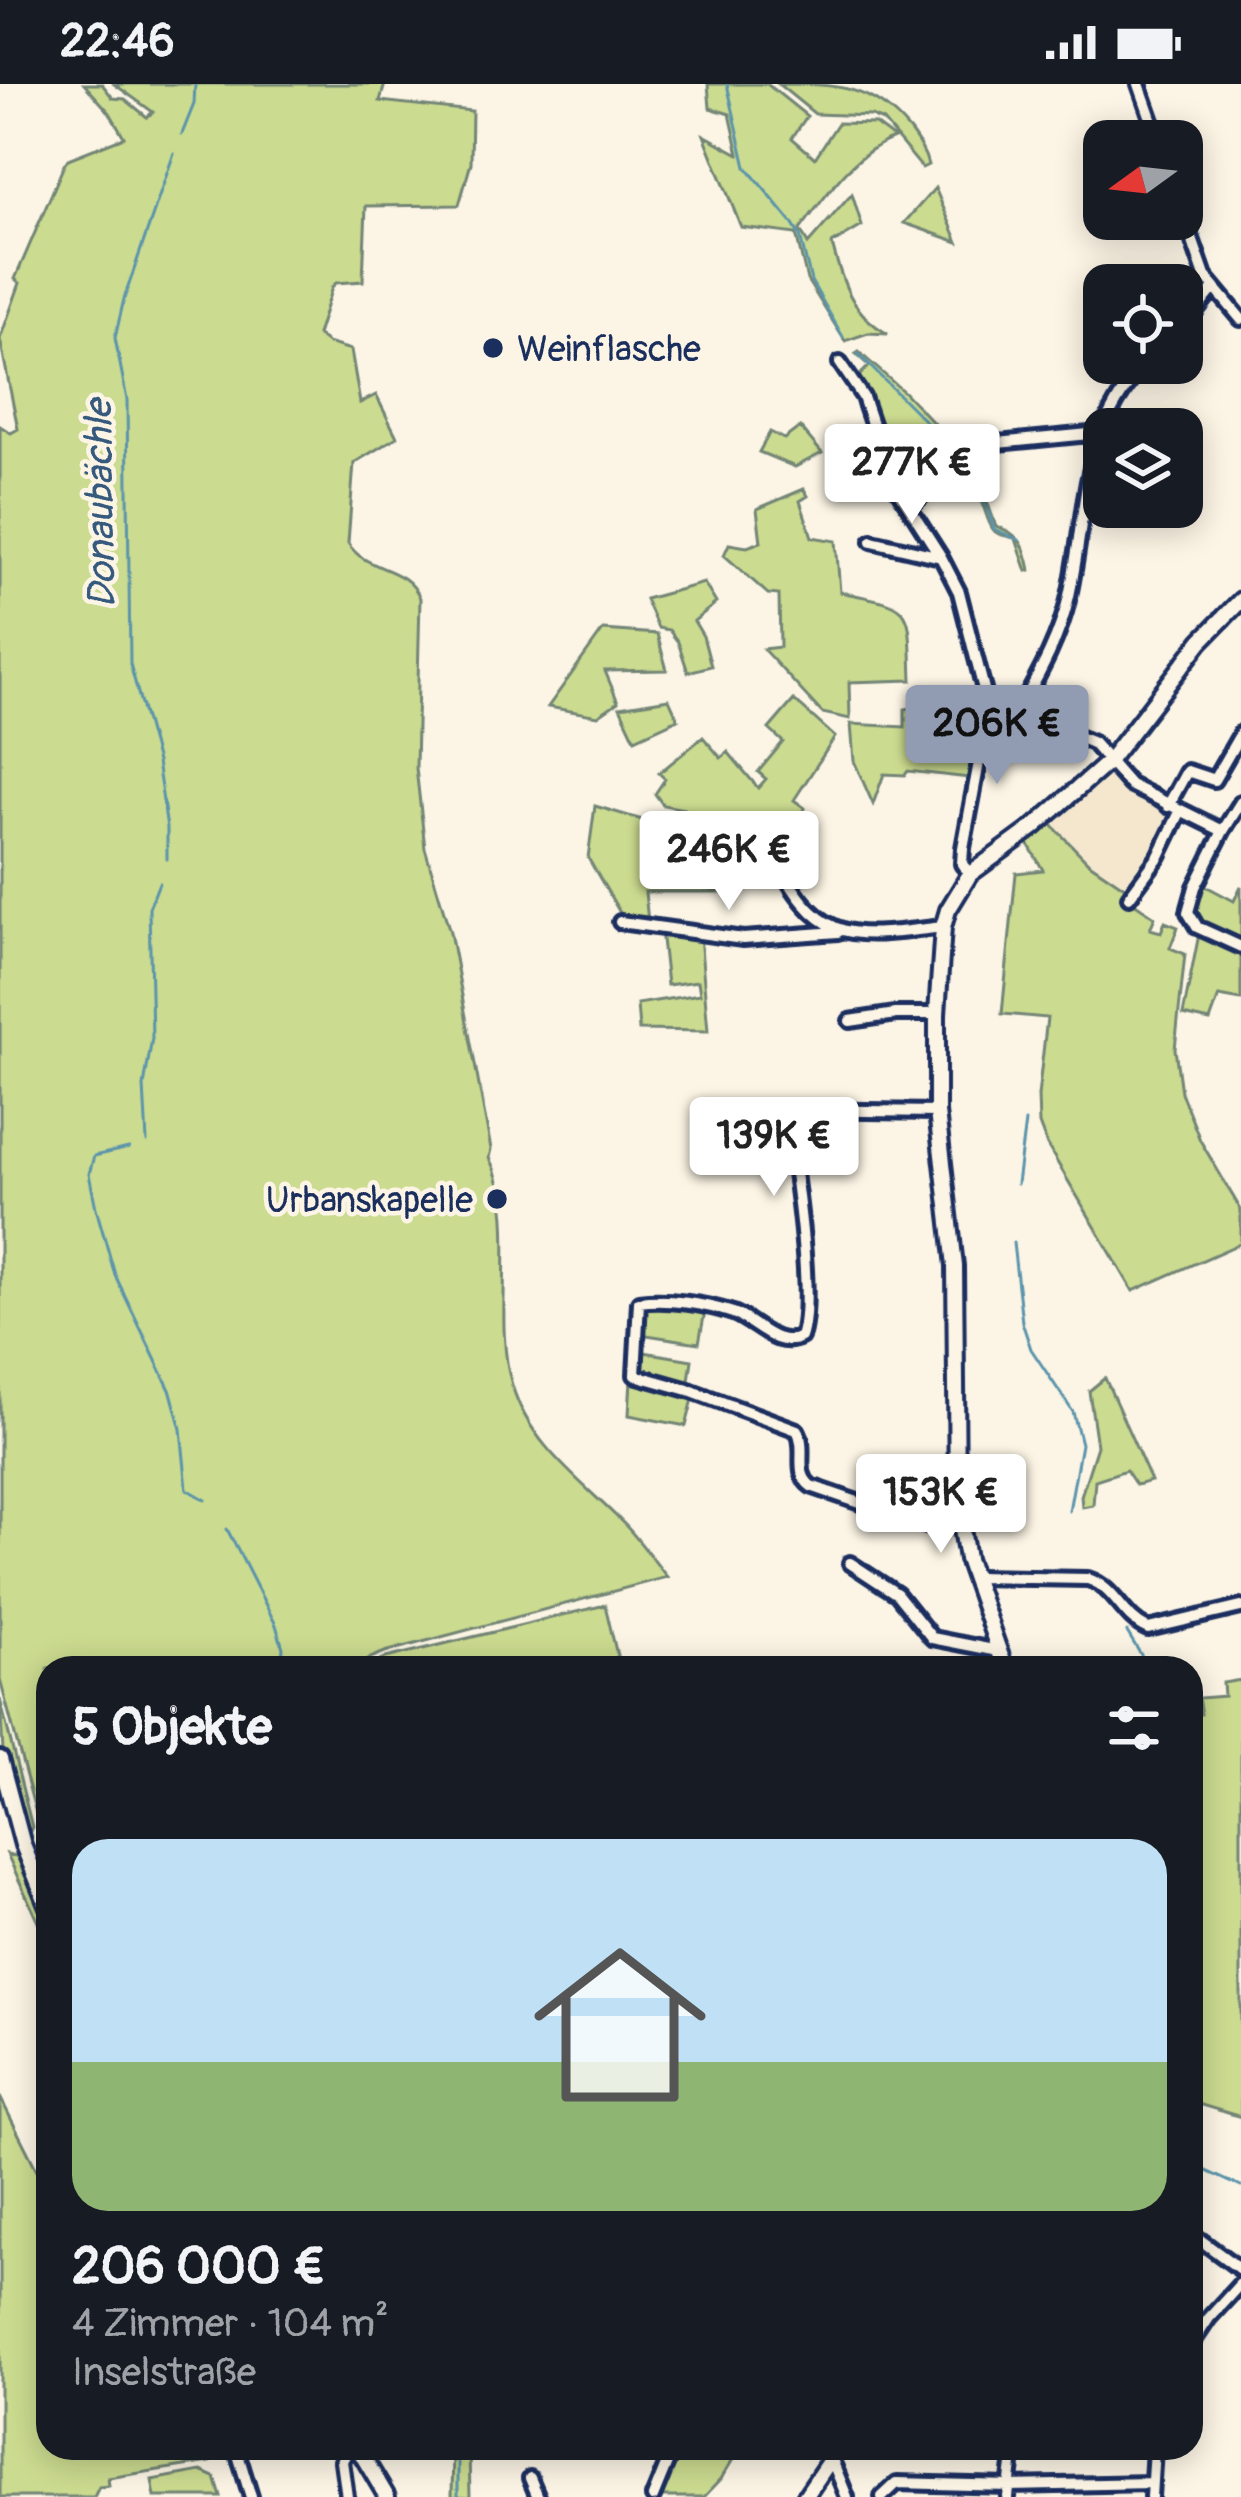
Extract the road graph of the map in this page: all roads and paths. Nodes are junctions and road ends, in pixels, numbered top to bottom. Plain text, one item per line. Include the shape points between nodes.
1 (1139, 84) edge
2 (1152, 120) edge
3 (1194, 240) edge
4 (1213, 290) junction
5 (1203, 302) edge
6 (1241, 319) edge
7 (840, 363) dead end
8 (1083, 432) edge
9 (910, 507) junction
10 (1083, 519) edge
11 (872, 541) dead end
12 (941, 557) junction
13 (1241, 600) edge
14 (1021, 707) junction
15 (989, 709) junction
16 (1241, 733) edge
17 (1107, 763) junction
18 (1241, 802) edge
19 (1168, 806) junction
20 (1180, 812) junction
21 (1223, 831) junction
22 (796, 836) dead end
23 (970, 874) junction
24 (1130, 897) dead end
25 (620, 922) dead end
26 (943, 927) junction
27 (838, 932) junction
28 (1241, 947) edge
29 (938, 1014) junction
30 (850, 1021) dead end
31 (937, 1112) junction
32 (959, 1522) junction
33 (850, 1562) dead end
34 (973, 1577) junction
35 (1241, 1607) edge
36 (998, 1651) junction
37 (1000, 1656) edge
38 (0, 1759) edge
39 (36, 1877) edge
40 (1203, 2242) edge
41 (1241, 2270) edge
42 (1241, 2283) edge
43 (1203, 2327) edge
44 (240, 2460) edge
45 (343, 2460) edge
46 (365, 2460) edge
47 (668, 2460) edge
48 (827, 2460) edge
49 (836, 2460) edge
50 (1013, 2460) edge
51 (1153, 2460) edge
52 (530, 2479) dead end
53 (1151, 2490) edge
54 (1009, 2492) edge
55 (803, 2496) edge
56 (251, 2497) edge
57 (347, 2497) edge
58 (387, 2497) edge
59 (538, 2497) edge
60 (653, 2497) edge
61 (848, 2497) edge
62 (882, 2497) edge

1 - 2 street
3 - 4 street
4 - 5 street
4 - 6 street
7 - 9 street
8 - 9 street via 976,445
9 - 12 street
10 - 14 street via 1059,632
11 - 12 street
12 - 15 street via 959,592
13 - 17 street
14 - 15 street
14 - 17 street via 1093,743
15 - 23 street via 963,848
16 - 19 street via 1214,780 1186,772
17 - 19 street
17 - 23 street
18 - 21 street
19 - 20 street
20 - 21 street
20 - 24 street
21 - 28 street via 1188,912 1197,927
22 - 27 street via 771,850 796,898
23 - 26 street
25 - 27 street via 743,939
26 - 27 street
26 - 29 street
29 - 30 street
29 - 31 street
31 - 32 street via 956,1266
31 - 32 street via 795,1110 788,1121 804,1286 801,1337 781,1340 731,1312 639,1302 634,1375 797,1430 811,1486 927,1526
32 - 34 street
33 - 36 street via 897,1594 932,1638
34 - 35 street via 1102,1583 1148,1629
34 - 36 street
36 - 37 street
38 - 39 street
40 - 41 street
42 - 43 street
44 - 56 street
45 - 57 street
46 - 58 street
47 - 60 street
48 - 55 street
49 - 61 street
50 - 54 street
51 - 53 street
52 - 59 street
53 - 54 street
54 - 62 street via 897,2482

